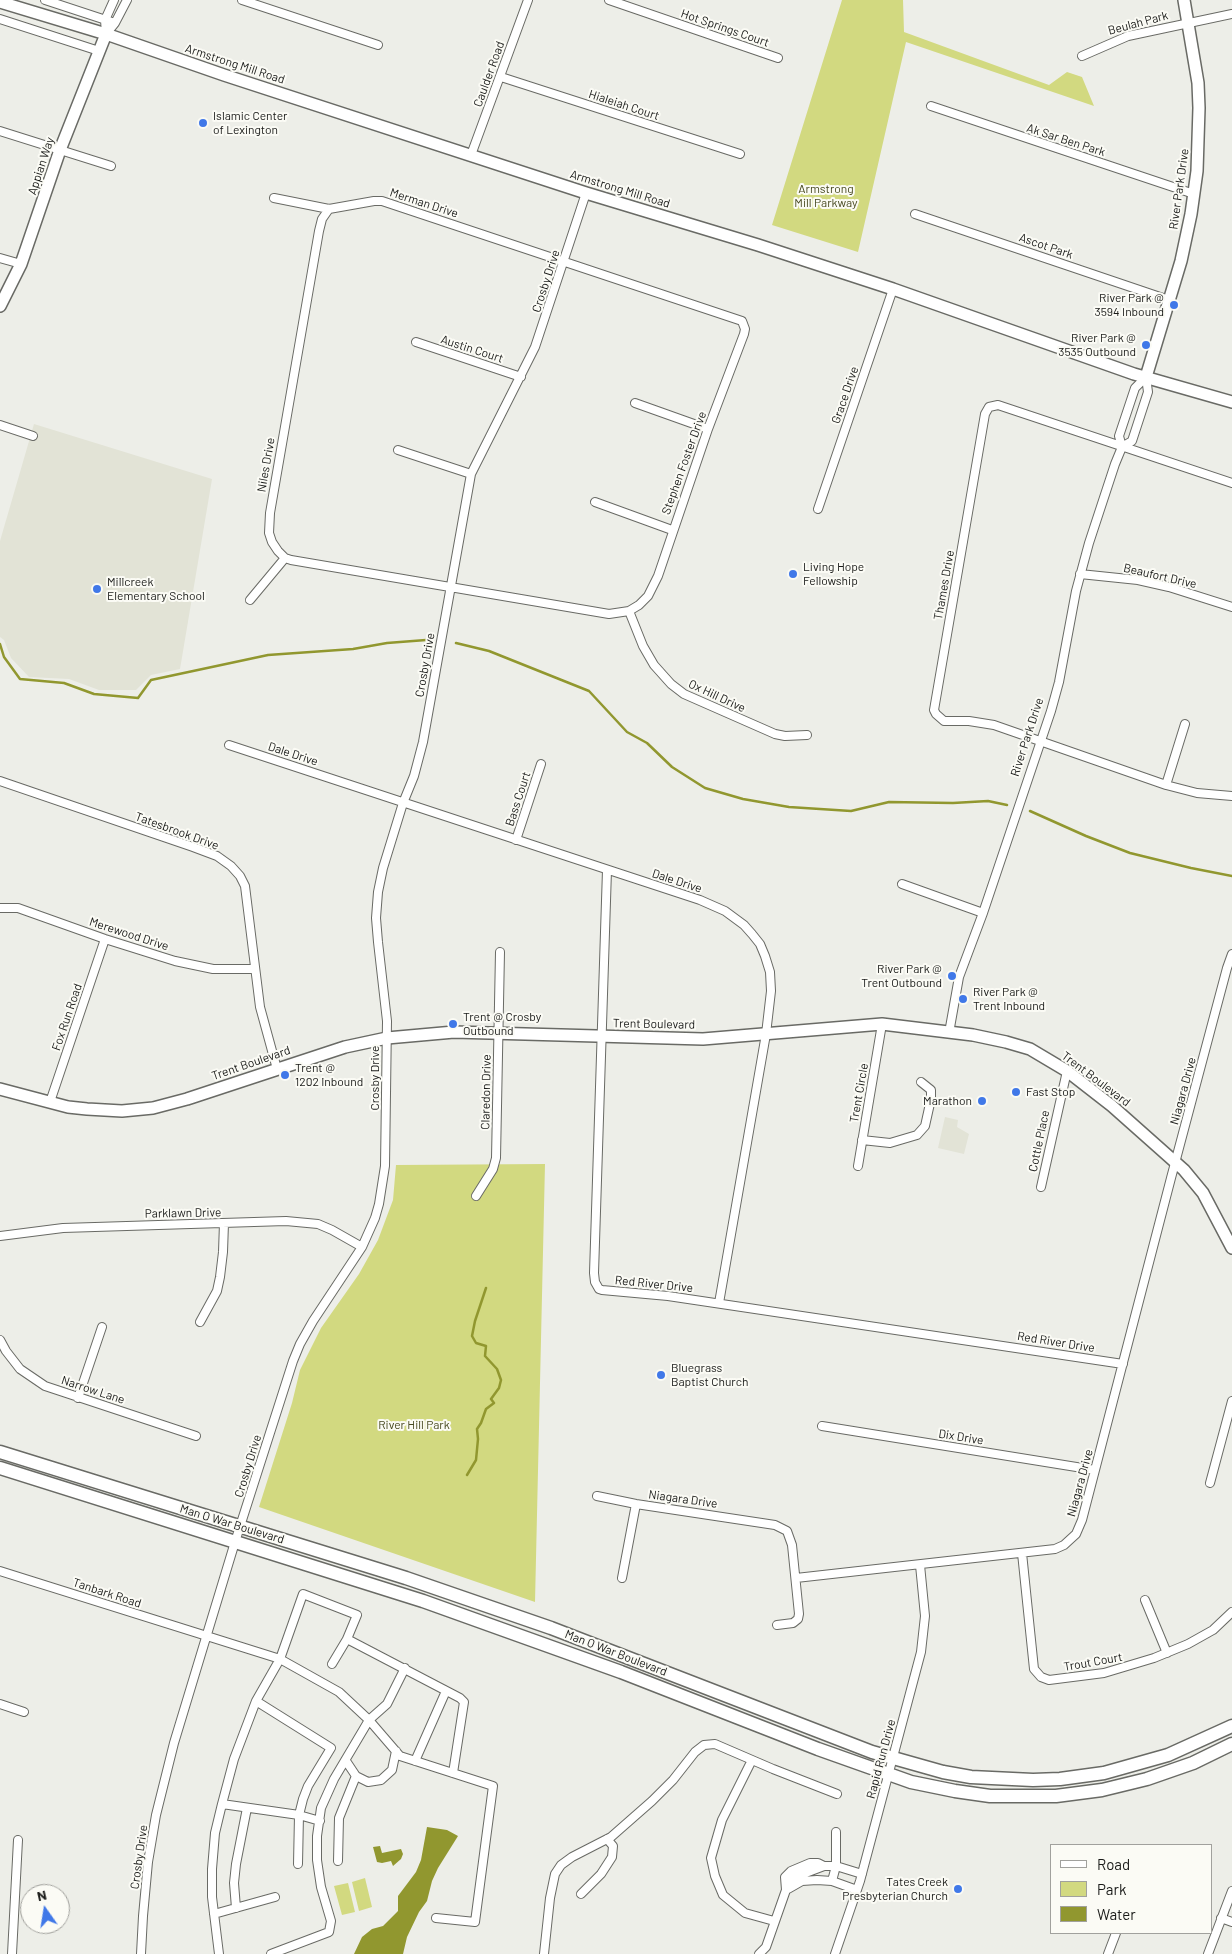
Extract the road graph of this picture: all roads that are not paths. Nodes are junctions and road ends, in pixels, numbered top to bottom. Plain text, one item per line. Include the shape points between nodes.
1 (45, 0) edge
2 (114, 0) edge
3 (127, 0) edge
4 (242, 0) edge
5 (528, 0) edge
6 (608, 0) edge
7 (1184, 0) edge
8 (0, 2) edge
9 (1232, 14) edge
10 (0, 19) edge
11 (105, 20) junction
12 (1189, 22) junction
13 (116, 23) junction
14 (106, 34) junction
15 (378, 45) dead end
16 (99, 51) junction
17 (1082, 56) dead end
18 (778, 58) dead end
19 (501, 77) junction
20 (931, 106) dead end
21 (0, 131) edge
22 (60, 150) junction
23 (740, 154) dead end
24 (471, 155) junction
25 (111, 166) dead end
26 (586, 193) junction
27 (1194, 194) junction
28 (274, 198) dead end
29 (328, 209) junction
30 (915, 214) dead end
31 (0, 258) edge
32 (564, 261) junction
33 (21, 264) junction
34 (893, 289) junction
35 (1169, 300) junction
36 (0, 306) edge
37 (416, 342) dead end
38 (521, 377) junction
39 (1146, 377) junction
40 (1232, 402) edge
41 (635, 403) dead end
42 (0, 424) edge
43 (708, 429) junction
44 (33, 436) dead end
45 (1122, 447) junction
46 (398, 450) dead end
47 (471, 474) junction
48 (1232, 482) edge
49 (596, 502) dead end
50 (818, 508) dead end
51 (672, 530) junction
52 (286, 558) junction
53 (1080, 574) junction
54 (450, 588) junction
55 (250, 600) dead end
56 (1232, 607) edge
57 (629, 611) junction
58 (1185, 724) dead end
59 (808, 735) dead end
60 (1041, 742) junction
61 (229, 745) dead end
62 (541, 764) dead end
63 (0, 781) edge
64 (1166, 785) junction
65 (1232, 796) edge
66 (404, 803) junction
67 (516, 840) junction
68 (607, 870) junction
69 (902, 884) dead end
70 (0, 908) edge
71 (983, 912) junction
72 (105, 939) junction
73 (500, 952) dead end
74 (1232, 954) edge
75 (255, 969) junction
76 (882, 1024) junction
77 (949, 1033) junction
78 (498, 1034) junction
79 (766, 1034) junction
80 (602, 1037) junction
81 (387, 1038) junction
82 (277, 1069) junction
83 (1067, 1071) junction
84 (921, 1082) dead end
85 (0, 1089) edge
86 (50, 1102) junction
87 (862, 1140) junction
88 (1176, 1162) junction
89 (858, 1166) dead end
90 (1041, 1187) dead end
91 (476, 1196) dead end
92 (224, 1223) junction
93 (0, 1236) edge
94 (362, 1247) junction
95 (1232, 1248) edge
96 (718, 1303) junction
97 (200, 1322) dead end
98 (102, 1327) dead end
99 (0, 1340) edge
100 (1123, 1364) junction
101 (78, 1398) junction
102 (1232, 1401) edge
103 (822, 1426) dead end
104 (196, 1436) dead end
105 (0, 1452) edge
106 (0, 1468) edge
107 (1096, 1470) junction
108 (1210, 1483) dead end
109 (597, 1496) dead end
110 (636, 1504) junction
111 (241, 1526) junction
112 (235, 1542) junction
113 (1022, 1553) junction
114 (920, 1565) junction
115 (0, 1571) edge
116 (622, 1578) dead end
117 (796, 1578) junction
118 (1145, 1600) dead end
119 (1232, 1612) edge
120 (777, 1625) dead end
121 (207, 1636) junction
122 (347, 1639) junction
123 (1167, 1653) junction
124 (280, 1659) junction
125 (332, 1664) dead end
126 (405, 1668) junction
127 (446, 1691) junction
128 (256, 1701) junction
129 (0, 1704) edge
130 (24, 1712) dead end
131 (369, 1720) junction
132 (1232, 1726) edge
133 (1232, 1744) edge
134 (396, 1751) junction
135 (893, 1759) junction
136 (752, 1760) junction
137 (415, 1761) junction
138 (346, 1762) junction
139 (453, 1773) junction
140 (888, 1775) junction
141 (356, 1776) junction
142 (837, 1794) dead end
143 (222, 1804) junction
144 (247, 1808) junction
145 (299, 1815) junction
146 (320, 1821) junction
147 (836, 1832) dead end
148 (607, 1839) junction
149 (18, 1840) dead end
150 (338, 1861) dead end
151 (298, 1864) dead end
152 (836, 1866) junction
153 (801, 1874) junction
154 (862, 1874) junction
155 (832, 1882) junction
156 (786, 1890) junction
157 (857, 1890) junction
158 (1232, 1891) edge
159 (581, 1894) dead end
160 (274, 1898) dead end
161 (236, 1908) junction
162 (214, 1914) junction
163 (436, 1918) dead end
164 (1221, 1918) junction
165 (774, 1921) junction
166 (1232, 1922) edge
167 (1116, 1934) edge
168 (12, 1954) edge
169 (142, 1954) edge
170 (219, 1954) edge
171 (273, 1954) edge
172 (544, 1954) edge
173 (759, 1954) edge
174 (835, 1954) edge
175 (1108, 1954) edge
176 (1208, 1954) edge

1 - 11 street
2 - 11 street, Appian Way
3 - 13 street, Appian Way
4 - 15 street
5 - 19 street, Caulder Road
6 - 18 street, Hot Springs Court
7 - 12 street, River Park Drive
8 - 14 street, Armstrong Mill Road
9 - 12 street, Beulah Park
10 - 16 street
11 - 13 street
11 - 14 street, Appian Way
12 - 17 street, Beulah Park via 1128,36
12 - 27 street, River Park Drive via 1199,108
13 - 14 street, Appian Way
14 - 16 street, Appian Way
14 - 24 street, Armstrong Mill Road
16 - 22 street, Appian Way
19 - 23 street, Hialeiah Court
19 - 24 street, Caulder Road
20 - 27 street, Ak Sar Ben Park
21 - 22 street
22 - 25 street
22 - 33 street, Appian Way
24 - 26 street, Armstrong Mill Road
26 - 32 street, Crosby Drive
26 - 34 street, Armstrong Mill Road
27 - 35 street, River Park Drive via 1187,235
28 - 29 street, Merman Drive
29 - 32 street, Merman Drive via 382,201
29 - 52 street, Niles Drive via 319,230 268,524 272,542
30 - 35 street, Ascot Park
31 - 33 street
32 - 38 street, Crosby Drive via 542,328
32 - 43 street, Stephen Foster Drive via 742,321 744,334
33 - 36 street, Appian Way
34 - 39 street, Armstrong Mill Road
34 - 50 street, Grace Drive
35 - 39 street, River Park Drive
37 - 38 street, Austin Court
38 - 47 street, Crosby Drive
39 - 40 street, Armstrong Mill Road
39 - 45 street, River Park Drive via 1135,388 1120,436
39 - 45 street, River Park Drive via 1148,392 1132,440
41 - 43 street
42 - 44 street
43 - 51 street, Stephen Foster Drive
45 - 48 street, Thames Drive
45 - 53 street, River Park Drive via 1109,478
45 - 60 street, Thames Drive via 998,405 989,407 985,414 934,710 944,721 981,723
46 - 47 street
47 - 54 street, Crosby Drive
49 - 51 street
51 - 57 street, Stephen Foster Drive via 654,586 644,600
52 - 54 street
52 - 55 street
53 - 56 street, Beaufort Drive via 1138,580
53 - 60 street, River Park Drive via 1059,682
54 - 57 street via 609,614
54 - 66 street, Crosby Drive via 423,742
57 - 59 street, Ox Hill Drive via 654,665 684,694 775,734
58 - 64 street
60 - 64 street, Thames Drive
60 - 71 street, River Park Drive
61 - 66 street, Dale Drive
62 - 67 street, Bass Court
63 - 75 street, Tatesbrook Drive via 201,850 231,866 245,886
64 - 65 street, Thames Drive via 1197,793
66 - 67 street, Dale Drive
66 - 81 street, Crosby Drive via 383,868 376,902
67 - 68 street, Dale Drive
68 - 79 street, Dale Drive via 700,900 725,911 744,925 760,944 770,972
68 - 80 street, Red River Drive
69 - 71 street
70 - 72 street, Merewood Drive via 18,908
71 - 77 street, River Park Drive via 959,977
72 - 75 street, Merewood Drive via 196,966
72 - 86 street, Fox Run Road
73 - 78 street, Claredon Drive
74 - 88 street, Niagara Drive
75 - 82 street, Tatesbrook Drive via 260,1007
76 - 77 street, Trent Boulevard
76 - 79 street, Trent Boulevard
76 - 87 street, Trent Circle
77 - 83 street, Trent Boulevard via 973,1035 1030,1049
78 - 80 street, Trent Boulevard
78 - 81 street, Trent Boulevard via 454,1032
78 - 91 street, Claredon Drive via 496,1158
79 - 80 street, Trent Boulevard via 702,1039
79 - 96 street, Dale Drive
80 - 96 street, Red River Drive via 596,1286 602,1290
81 - 82 street, Trent Boulevard via 345,1047
81 - 94 street, Crosby Drive via 384,1181 375,1218
82 - 86 street, Trent Boulevard via 153,1108 105,1111
83 - 88 street, Trent Boulevard
83 - 90 street, Cottle Place
84 - 87 street via 931,1090 931,1098 925,1126 917,1135 890,1144
85 - 86 street, Trent Boulevard
87 - 89 street, Trent Circle
88 - 95 street, Trent Boulevard via 1203,1193
88 - 100 street, Niagara Drive
92 - 93 street, Parklawn Drive via 63,1228
92 - 94 street, Parklawn Drive via 302,1222 332,1230
92 - 97 street via 217,1291
94 - 111 street, Crosby Drive via 300,1344
96 - 100 street, Red River Drive
98 - 101 street
99 - 101 street, Narrow Lane via 27,1375 45,1386
100 - 107 street, Niagara Drive
101 - 104 street, Narrow Lane
102 - 108 street
103 - 107 street, Dix Drive
105 - 111 main road, Man O War Boulevard
106 - 112 main road, Man O War Boulevard
107 - 113 street, Niagara Drive via 1082,1520 1071,1540 1055,1549
109 - 110 street, Niagara Drive
110 - 116 street
110 - 117 street, Niagara Drive via 782,1527 790,1537
111 - 112 street, Crosby Drive
111 - 135 main road, Man O War Boulevard via 551,1628
112 - 121 street, Crosby Drive
112 - 140 main road, Man O War Boulevard via 494,1625
113 - 114 street, Niagara Drive
113 - 123 street, Trout Court via 1032,1658 1034,1669 1041,1677 1058,1680 1104,1673
114 - 117 street, Niagara Drive
114 - 135 street, Rapid Run Drive via 924,1633
115 - 121 street, Tanbark Road
117 - 120 street via 798,1619
118 - 123 street
119 - 123 street, Trout Court via 1213,1630
121 - 124 street, Tanbark Road
121 - 169 street, Crosby Drive via 156,1814 148,1862
122 - 124 street via 357,1614 303,1594
122 - 125 street
122 - 126 street
124 - 128 street
124 - 131 street, Tanbark Road via 339,1692
126 - 127 street
126 - 131 street via 387,1704
127 - 137 street
127 - 139 street via 464,1702
128 - 143 street via 234,1759
128 - 145 street via 331,1748 308,1786
129 - 130 street
131 - 134 street, Tanbark Road
131 - 138 street
132 - 135 main road, Man O War Boulevard via 1150,1761 1104,1774 1060,1779 971,1777
133 - 140 main road, Man O War Boulevard via 1193,1763 1147,1779 1102,1790 1056,1796 990,1796
134 - 137 street via 400,1756
134 - 141 street via 392,1770 381,1780 368,1782
135 - 140 street, Rapid Run Drive
136 - 142 street
136 - 148 street via 715,1744 704,1745 652,1801
136 - 165 street via 722,1820 711,1858 723,1895 745,1913
137 - 139 street
138 - 141 street
138 - 146 street via 334,1779
139 - 163 street via 492,1786 475,1922
140 - 154 street, Rapid Run Drive
141 - 150 street via 339,1818
143 - 144 street
143 - 162 street via 213,1852
144 - 145 street
144 - 161 street via 236,1864
145 - 146 street
145 - 151 street
146 - 171 street via 317,1860 330,1921 328,1932
147 - 152 street
148 - 159 street via 613,1846 612,1857
148 - 172 street via 572,1857 555,1874
149 - 168 street
152 - 153 street via 824,1866
152 - 154 street
152 - 155 street
153 - 155 street
153 - 156 street
153 - 156 street via 785,1877
154 - 157 street, Rapid Run Drive
155 - 157 street
156 - 165 street
157 - 174 street, Rapid Run Drive
158 - 164 street
160 - 161 street
161 - 162 street
162 - 170 street
164 - 166 street
164 - 176 street
165 - 173 street via 766,1947
167 - 175 street

